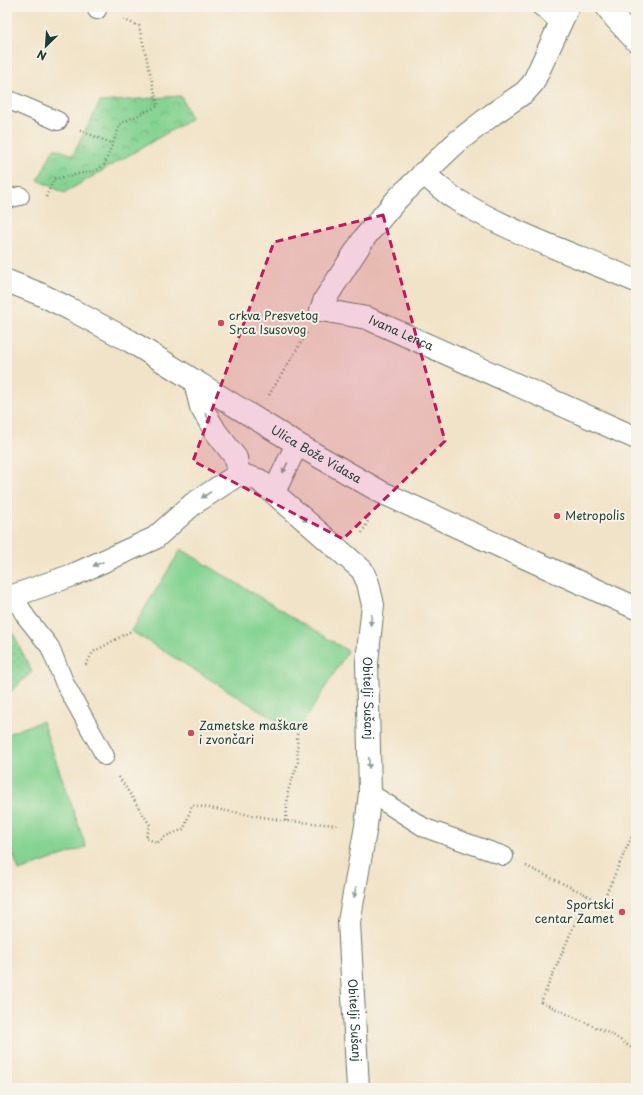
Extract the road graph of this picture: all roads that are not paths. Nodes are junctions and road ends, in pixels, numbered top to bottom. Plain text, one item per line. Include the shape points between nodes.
1 (541, 7) edge
2 (607, 7) edge
3 (564, 16) edge
4 (636, 41) edge
5 (7, 99) edge
6 (58, 122) dead end
7 (423, 173) junction
8 (7, 281) edge
9 (636, 281) edge
10 (195, 382) junction
11 (636, 438) edge
12 (296, 444) junction
13 (239, 474) junction
14 (274, 492) junction
15 (10, 597) edge
16 (636, 608) edge
17 (105, 756) road end
18 (370, 793) junction
19 (504, 856) road end
20 (358, 1088) edge

1 - 3 lane
2 - 4 street
3 - 7 street via 534,83 526,92 457,142
5 - 6 lane
7 - 9 street via 455,199 477,211
7 - 11 street, Ivana Lenca via 365,237 325,299 321,310 367,318
8 - 10 street, Ulica Bože Vidasa via 40,294 130,341
10 - 12 street, Ulica Bože Vidasa
10 -> 13 street via 201,407 236,458
12 -> 14 street
12 - 16 street, Ulica Bože Vidasa via 381,492
13 - 14 street, Obitelji Sušanj via 259,480
13 -> 15 street via 193,504 155,538 73,575
14 -> 18 street, Obitelji Sušanj via 362,570 368,583 373,605 367,662
15 - 17 lane via 50,646 65,684
18 - 19 lane via 425,828
18 -> 20 street, Obitelji Sušanj via 349,922

